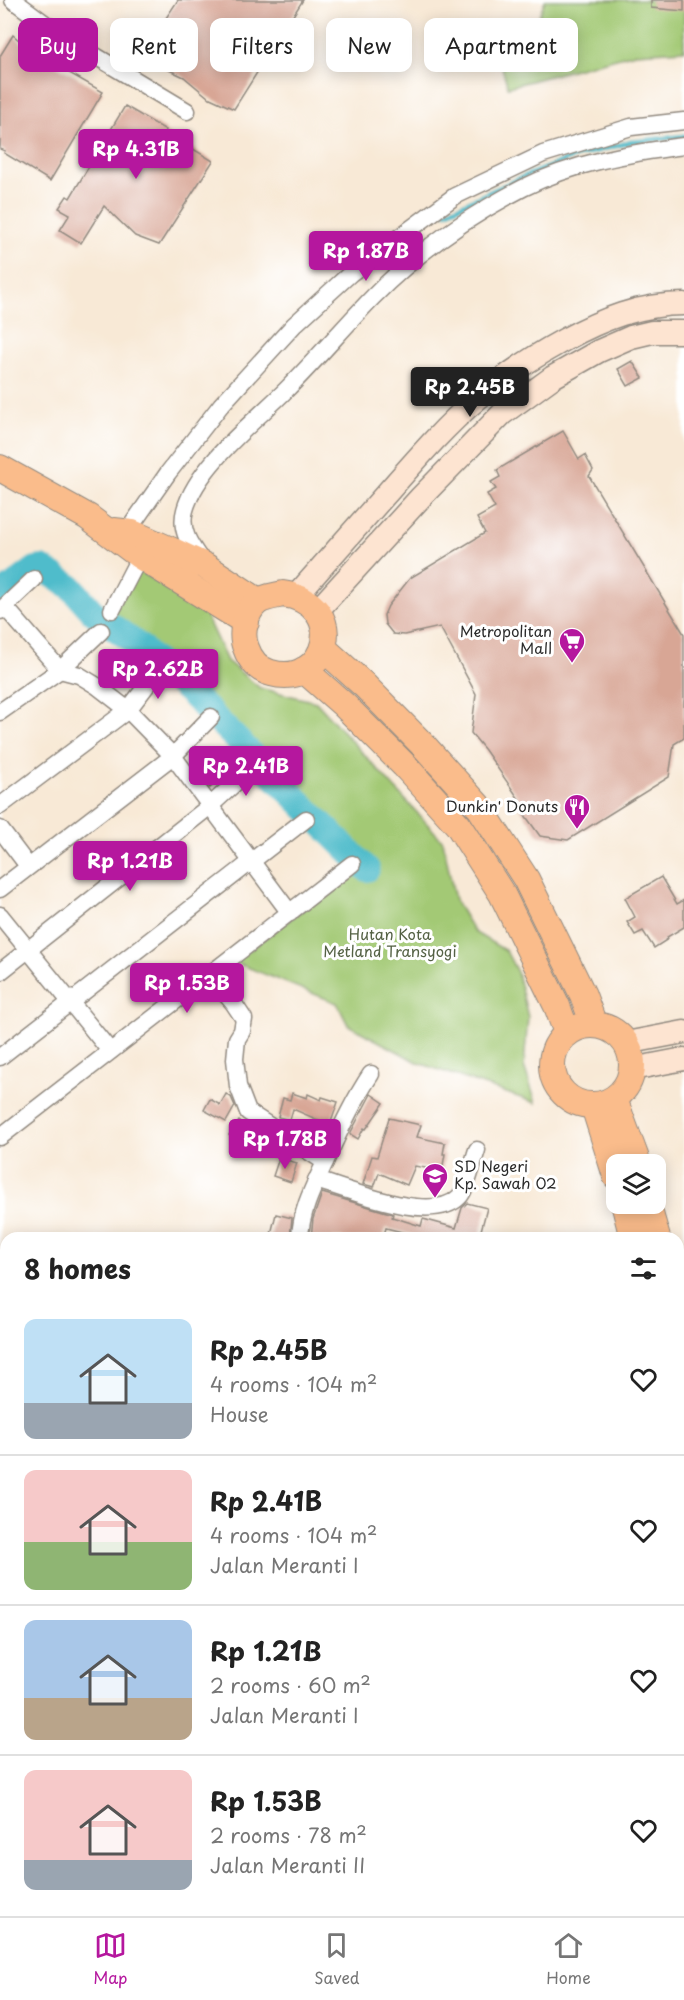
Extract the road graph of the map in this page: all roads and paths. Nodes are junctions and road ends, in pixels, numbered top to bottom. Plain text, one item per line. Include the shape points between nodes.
1 (13, 0) edge
2 (187, 111) dead end
3 (684, 121) edge
4 (684, 146) edge
5 (684, 304) edge
6 (684, 332) edge
7 (0, 468) edge
8 (124, 540) junction
9 (205, 566) junction
10 (34, 579) dead end
11 (296, 596) junction
12 (2, 609) edge
13 (112, 610) dead end
14 (317, 611) junction
15 (252, 612) junction
16 (101, 631) dead end
17 (323, 648) junction
18 (160, 668) dead end
19 (60, 670) junction
20 (304, 670) junction
21 (128, 710) junction
22 (0, 712) edge
23 (211, 717) dead end
24 (173, 756) junction
25 (258, 762) dead end
26 (0, 806) edge
27 (210, 807) junction
28 (306, 819) dead end
29 (0, 829) edge
30 (251, 860) junction
31 (352, 864) dead end
32 (28, 866) junction
33 (0, 889) edge
34 (290, 913) junction
35 (0, 915) edge
36 (28, 950) junction
37 (0, 972) edge
38 (219, 986) dead end
39 (70, 1002) junction
40 (594, 1025) junction
41 (567, 1032) junction
42 (684, 1032) edge
43 (626, 1043) junction
44 (110, 1051) junction
45 (0, 1057) edge
46 (684, 1059) edge
47 (632, 1069) junction
48 (371, 1074) dead end
49 (604, 1102) junction
50 (0, 1137) edge
51 (477, 1150) dead end
52 (612, 1154) edge
53 (633, 1154) edge
54 (325, 1162) junction
55 (316, 1180) junction
56 (627, 1214) edge
57 (650, 1214) edge
58 (300, 1232) edge
59 (631, 1232) edge
60 (655, 1232) edge

1 - 2 street via 59,34
3 - 8 street via 631,128 543,154 455,196 351,273 294,325 220,405
4 - 9 street via 578,166 524,188 465,221 423,252 209,466 188,502 183,522 184,532
5 - 11 street via 627,312 592,324 507,375 416,459
6 - 14 street via 652,332 632,337 553,377 502,414
7 - 8 main road
8 - 9 main road
8 - 13 street
8 - 15 main road
9 - 15 main road
10 - 12 street
11 - 14 main road
11 - 15 main road via 283,594
12 - 19 street
14 - 17 main road via 323,622
15 - 20 main road via 243,631 244,644 256,665 279,675
16 - 19 street
17 - 20 main road
17 - 40 main road via 424,746 480,808 526,879
18 - 21 street
19 - 21 street via 79,675
19 - 22 street
20 - 41 main road via 404,765 458,825 502,894
21 - 24 street
21 - 26 street
23 - 24 street
24 - 27 street
24 - 32 street
25 - 27 street
27 - 30 street
27 - 36 street
28 - 30 street
29 - 32 street
30 - 34 street
30 - 39 street
31 - 34 street
32 - 33 street
34 - 44 street
35 - 36 street
36 - 37 street
36 - 39 street
38 - 54 street via 244,1019 235,1059 238,1086 248,1112
39 - 44 street
39 - 45 street
40 - 41 main road
40 - 43 main road via 612,1031
41 - 49 main road via 553,1051 551,1063 556,1086 579,1104
42 - 43 street
43 - 47 main road
44 - 50 street
46 - 47 street
47 - 49 main road via 626,1086
48 - 54 street via 349,1108
49 - 52 main road
49 - 53 main road
51 - 55 street via 461,1196 442,1206 404,1206
54 - 55 street
55 - 58 street
56 - 59 main road
57 - 60 main road

